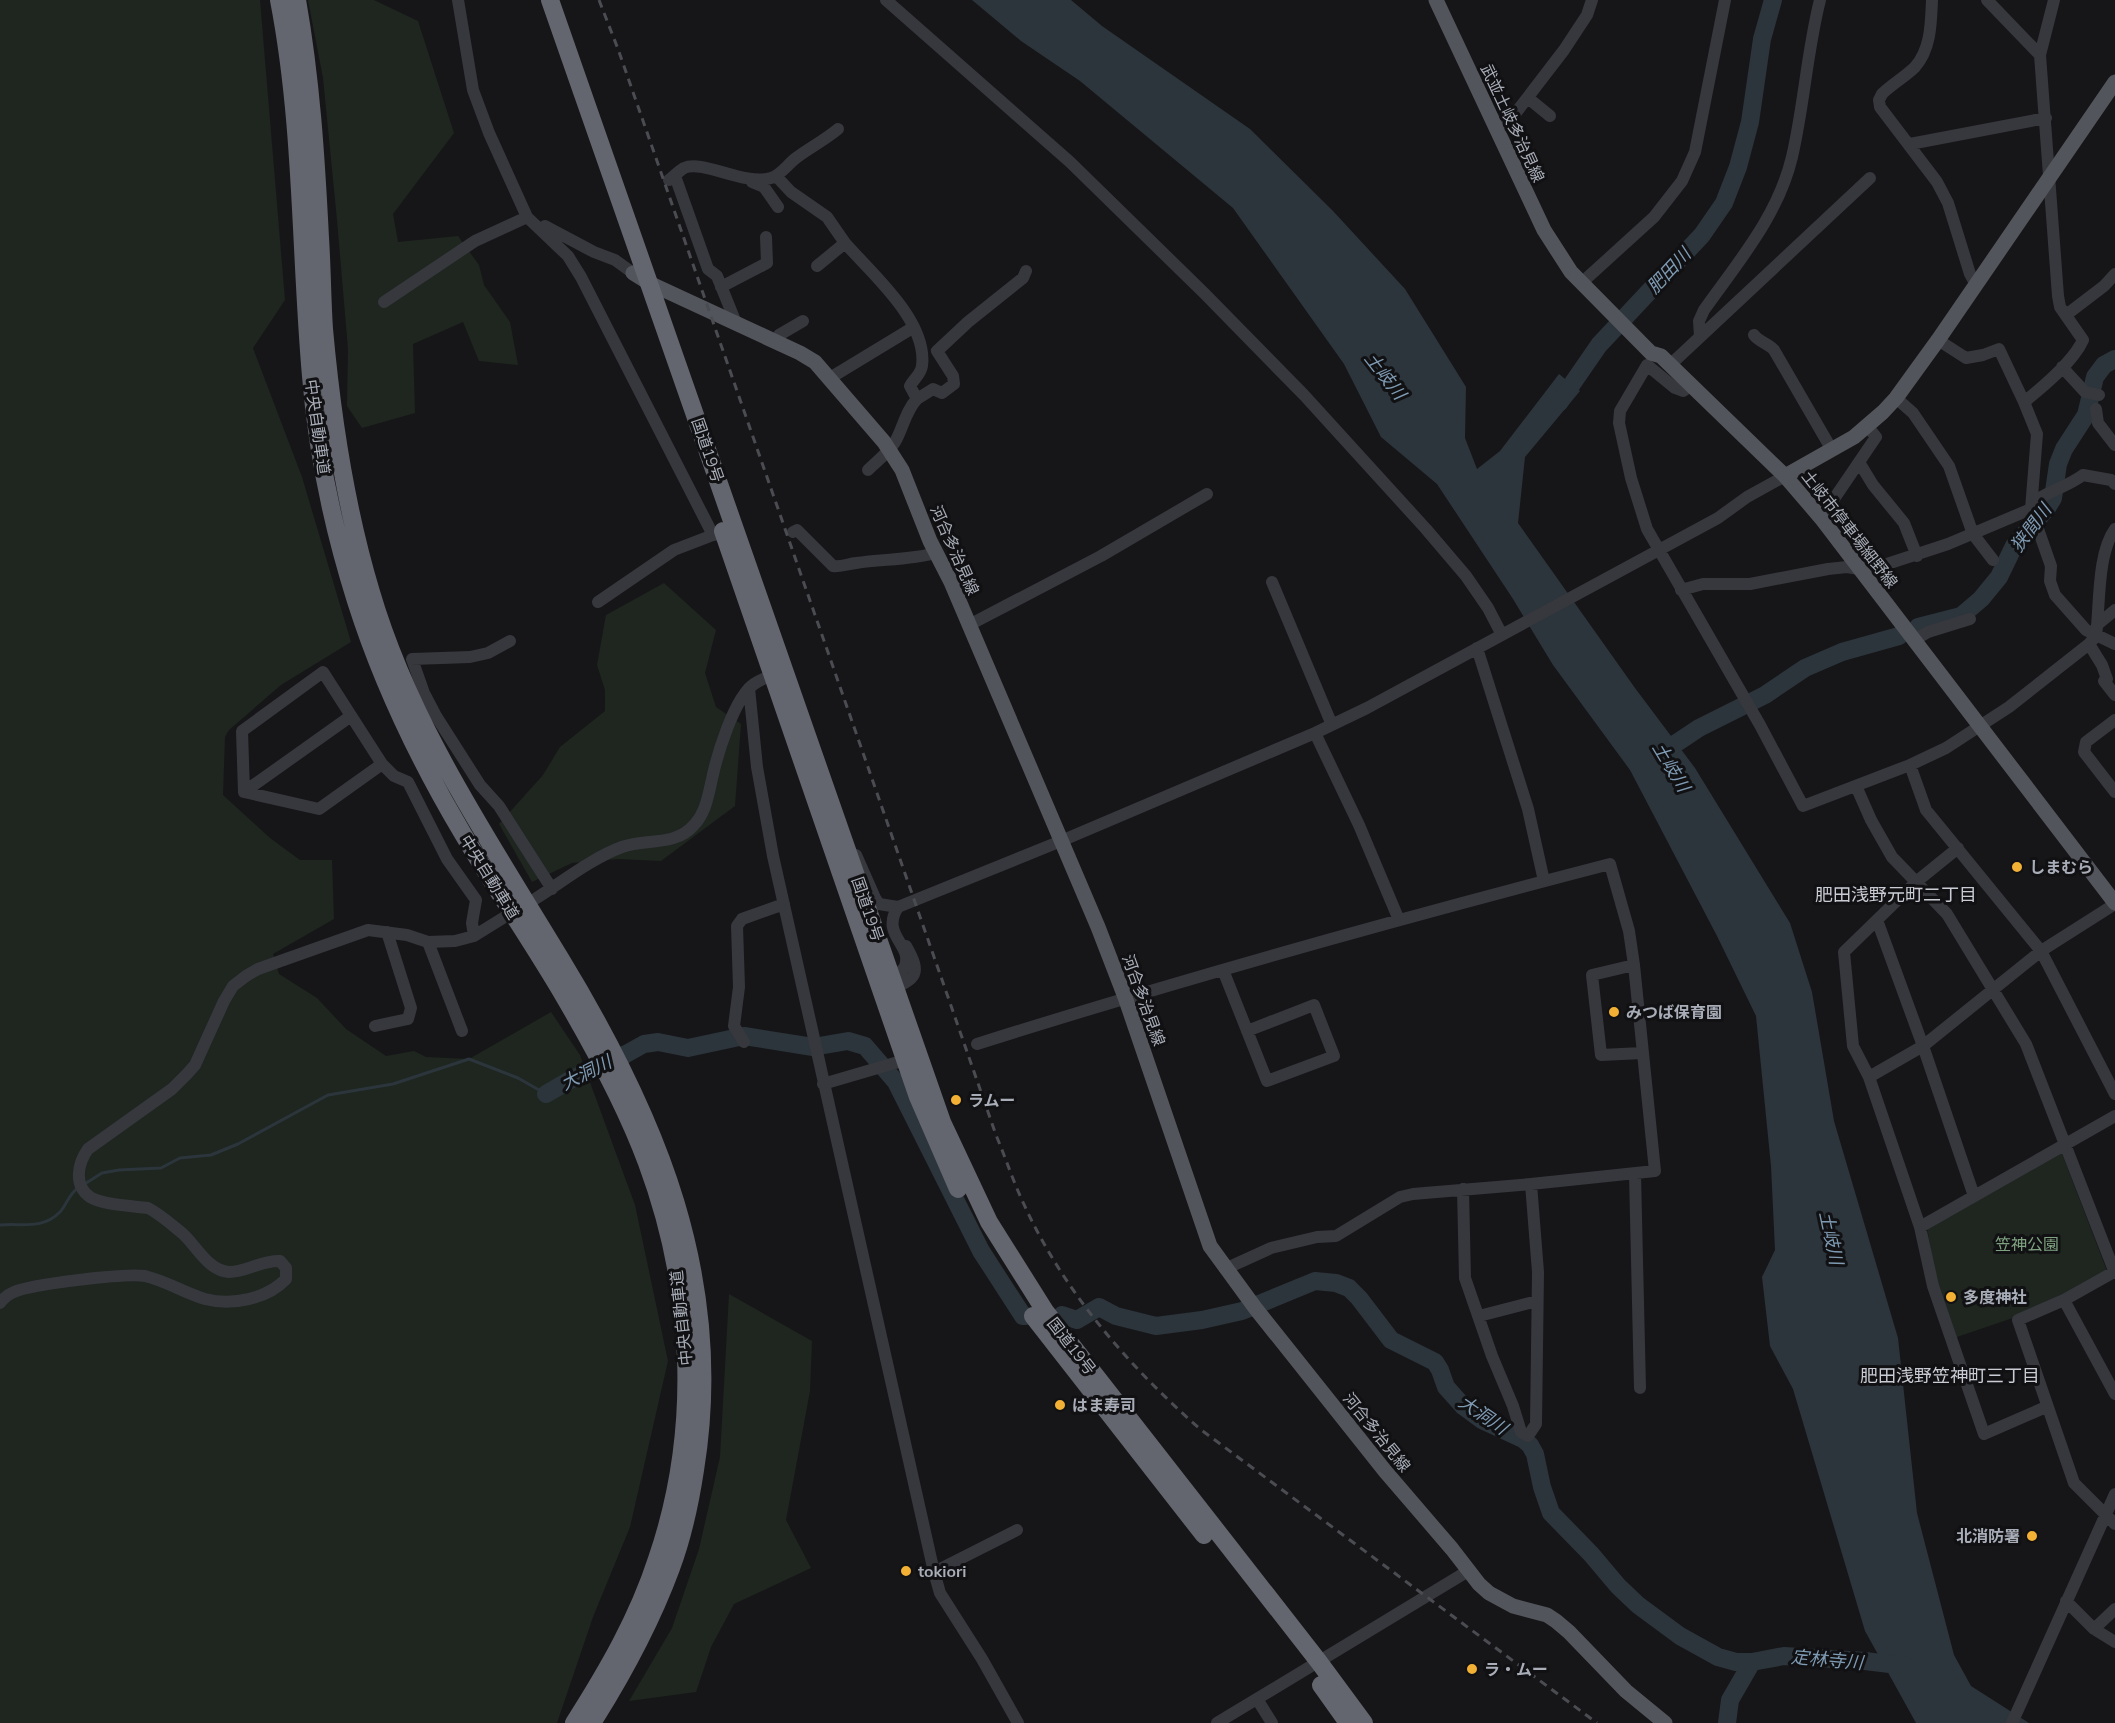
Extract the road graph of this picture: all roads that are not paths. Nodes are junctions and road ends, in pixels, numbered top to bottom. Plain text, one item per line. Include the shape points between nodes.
1 (279, 0) edge
2 (297, 0) edge
3 (458, 0) edge
4 (538, 0) edge
5 (550, 0) edge
6 (886, 0) edge
7 (1436, 0) edge
8 (1592, 0) edge
9 (1725, 0) edge
10 (1820, 0) edge
11 (1932, 0) edge
12 (1987, 0) edge
13 (2054, 0) edge
14 (2040, 55) junction
15 (2115, 82) edge
16 (1528, 98) junction
17 (1550, 116) dead end
18 (2046, 118) junction
19 (838, 129) dead end
20 (1496, 130) junction
21 (1910, 144) junction
22 (2050, 175) junction
23 (776, 176) junction
24 (1870, 178) dead end
25 (747, 179) junction
26 (778, 207) dead end
27 (527, 217) junction
28 (766, 237) dead end
29 (845, 243) junction
30 (817, 266) dead end
31 (1026, 271) dead end
32 (633, 273) junction
33 (2115, 274) edge
34 (1589, 282) junction
35 (649, 283) junction
36 (1976, 285) junction
37 (721, 287) junction
38 (384, 302) dead end
39 (2066, 315) junction
40 (803, 321) dead end
41 (736, 323) junction
42 (914, 327) junction
43 (1754, 335) dead end
44 (1700, 337) junction
45 (1938, 340) junction
46 (775, 341) junction
47 (1660, 355) junction
48 (2062, 367) junction
49 (830, 378) junction
50 (1690, 386) junction
51 (2099, 395) dead end
52 (1896, 398) junction
53 (917, 399) junction
54 (2024, 402) junction
55 (2096, 409) dead end
56 (1868, 427) junction
57 (2115, 445) edge
58 (889, 450) junction
59 (1832, 450) junction
60 (1859, 462) junction
61 (868, 470) dead end
62 (1785, 476) junction
63 (2115, 484) edge
64 (1207, 494) dead end
65 (2034, 513) junction
66 (1821, 518) junction
67 (2115, 529) edge
68 (794, 532) dead end
69 (724, 533) junction
70 (1973, 534) junction
71 (1658, 550) junction
72 (936, 553) junction
73 (1917, 556) junction
74 (1993, 560) dead end
75 (1859, 569) junction
76 (1272, 582) dead end
77 (1681, 590) junction
78 (598, 603) dead end
79 (2115, 610) edge
80 (1970, 619) dead end
81 (969, 625) junction
82 (1502, 635) junction
83 (2094, 635) junction
84 (1914, 640) junction
85 (510, 641) dead end
86 (2115, 644) edge
87 (1477, 648) junction
88 (779, 673) junction
89 (749, 688) junction
90 (2115, 695) edge
91 (351, 716) junction
92 (2115, 720) edge
93 (1332, 725) junction
94 (1980, 727) junction
95 (1315, 733) junction
96 (382, 764) junction
97 (1910, 765) junction
98 (1856, 786) junction
99 (244, 792) junction
100 (2115, 792) edge
101 (838, 822) junction
102 (1061, 841) junction
103 (1958, 848) junction
104 (1544, 881) junction
105 (1916, 882) junction
106 (552, 888) junction
107 (535, 898) dead end
108 (915, 902) junction
109 (784, 904) junction
110 (2115, 904) edge
111 (898, 907) junction
112 (503, 918) dead end
113 (1399, 920) junction
114 (1876, 920) junction
115 (387, 932) junction
116 (474, 936) junction
117 (428, 942) junction
118 (2041, 951) junction
119 (1634, 965) junction
120 (1223, 970) junction
121 (890, 986) junction
122 (1993, 990) junction
123 (1125, 997) junction
124 (375, 1026) dead end
125 (462, 1031) dead end
126 (1247, 1031) junction
127 (741, 1037) dead end
128 (977, 1044) dead end
129 (1923, 1046) junction
130 (602, 1048) junction
131 (1641, 1053) junction
132 (897, 1062) junction
133 (1869, 1077) junction
134 (823, 1084) junction
135 (2115, 1094) edge
136 (2115, 1116) edge
137 (2065, 1144) junction
138 (652, 1155) junction
139 (1635, 1174) junction
140 (1531, 1184) junction
141 (1463, 1189) junction
142 (1974, 1196) junction
143 (1920, 1227) junction
144 (1225, 1269) junction
145 (2115, 1272) edge
146 (2064, 1300) junction
147 (1537, 1301) junction
148 (0, 1303) edge
149 (1479, 1316) junction
150 (1640, 1388) dead end
151 (2115, 1394) edge
152 (2046, 1407) junction
153 (2115, 1494) edge
154 (2105, 1514) junction
155 (2115, 1524) edge
156 (1017, 1530) dead end
157 (1468, 1570) junction
158 (934, 1572) junction
159 (2065, 1605) junction
160 (2115, 1609) edge
161 (2094, 1629) junction
162 (2115, 1642) edge
163 (1314, 1665) junction
164 (1257, 1699) junction
165 (574, 1723) edge
166 (592, 1723) edge
167 (1018, 1723) edge
168 (1217, 1723) edge
169 (1272, 1723) edge
170 (1348, 1723) edge
171 (1364, 1723) edge
172 (1665, 1723) edge
173 (2012, 1723) edge

1 - 130 highway, 中央自動車道 via 292,92 316,426 355,596 377,663 414,745 463,835
2 - 130 highway, 中央自動車道 via 308,73 330,384 342,471 371,592 390,649 437,752 562,960
3 - 27 street via 473,90
4 - 32 highway, 国道19号
5 - 35 highway, 国道19号
6 - 82 street via 1070,162 1304,395 1466,576
7 - 20 main road, 武並土岐多治見線
8 - 16 street via 1587,15
9 - 34 street via 1695,152 1682,181 1654,217
10 - 44 street via 1792,158 1782,188 1758,236 1704,310 1699,321
11 - 21 street via 1923,55 1880,100 1885,116
12 - 14 street
13 - 14 street
14 - 18 street
15 - 22 main road, 土岐市停車場細野線
16 - 17 street
16 - 20 street via 1508,123
18 - 21 street
18 - 22 street
19 - 23 street
20 - 34 main road, 武並土岐多治見線 via 1538,218 1571,272
21 - 36 street via 1948,203
22 - 36 main road, 土岐市停車場細野線
22 - 39 street via 2058,296
23 - 25 street
23 - 29 street via 791,192 827,217
24 - 44 street
25 - 26 street via 764,187
25 - 37 street via 700,166 684,168 672,178 708,268
27 - 32 street via 615,260
27 - 38 street via 475,241
27 - 69 street via 568,256
28 - 37 street via 767,263
29 - 30 street
29 - 42 street via 879,278
31 - 53 street via 1023,278 937,351 954,384 942,393 933,389
32 - 35 main road, 河合多治見線
32 - 69 highway, 国道19号
33 - 39 street
34 - 47 main road, 武並土岐多治見線
35 - 41 main road, 河合多治見線
35 - 69 highway, 国道19号
36 - 45 main road, 土岐市停車場細野線
37 - 41 street
39 - 48 street via 2083,340
40 - 46 street
41 - 46 main road, 河合多治見線
42 - 49 street
42 - 53 street via 922,364 910,386
43 - 59 street via 1774,350
44 - 47 street
45 - 52 main road, 土岐市停車場細野線
45 - 54 street via 1966,358 1999,349
46 - 49 main road, 河合多治見線 via 815,362
47 - 50 main road, 武並土岐多治見線
48 - 51 street via 2085,392
48 - 54 street
49 - 58 main road, 河合多治見線
50 - 62 main road, 武並土岐多治見線
50 - 71 street via 1683,391 1675,388 1647,365 1620,411 1631,478
52 - 56 main road, 土岐市停車場細野線
52 - 70 street via 1913,413 1949,466
53 - 58 street
54 - 65 street via 2037,435
55 - 57 street via 2098,423
56 - 59 main road, 土岐市停車場細野線
56 - 60 street via 1876,437
58 - 61 street
58 - 72 main road, 河合多治見線 via 902,470
59 - 62 main road, 土岐市停車場細野線
60 - 66 street
60 - 73 street via 1904,523
62 - 66 main road, 土岐市停車場細野線
62 - 71 street
63 - 65 street via 2083,475 2072,484 2047,493
64 - 81 street via 1101,556
65 - 70 street
65 - 83 street via 2051,566 2050,581 2055,595
66 - 75 main road, 土岐市停車場細野線
67 - 83 street via 2104,561
68 - 72 street via 797,530 836,567
69 - 78 street via 674,550
69 - 88 highway, 国道19号
70 - 73 street
70 - 74 street
71 - 77 street
71 - 82 street
72 - 81 main road, 河合多治見線
73 - 75 street
75 - 77 street via 1828,569 1750,584 1702,584
75 - 84 main road, 土岐市停車場細野線
76 - 93 street
77 - 98 street via 1803,806
79 - 83 street
80 - 84 street
81 - 102 main road, 河合多治見線
82 - 87 street
83 - 86 street
83 - 90 street via 2107,679 2104,681
83 - 94 street
84 - 94 main road, 土岐市停車場細野線
85 - 106 street via 470,657 412,659 436,716
87 - 93 street
87 - 104 street via 1528,809
88 - 89 street
88 - 101 highway, 国道19号
88 - 121 highway, 国道19号 via 836,858
89 - 106 street via 728,722 707,803 693,827 667,841 622,847
89 - 109 street via 759,777
91 - 96 street
91 - 99 street
91 - 99 street via 323,672 242,730
92 - 100 street via 2086,742 2084,752
93 - 95 street
94 - 97 street
94 - 110 main road, 土岐市停車場細野線
95 - 102 street
95 - 113 street
96 - 99 street via 320,809
96 - 116 street via 394,776 408,782 447,859 476,900
97 - 98 street
97 - 103 street via 1926,810
98 - 105 street via 1892,857
101 - 111 street via 879,904
101 - 121 highway, 国道19号
102 - 108 street
102 - 123 main road, 河合多治見線
103 - 105 street
103 - 118 street
104 - 113 street
104 - 119 street via 1610,864
105 - 114 street
105 - 122 street via 1947,914
106 - 107 street
108 - 111 street
108 - 121 street via 900,915 899,921 916,972 912,979
109 - 127 street via 742,918 737,926 739,987 734,1026
109 - 134 street
110 - 118 street
111 - 121 street via 893,930 905,959
112 - 116 street
113 - 120 street
114 - 129 street
114 - 133 street via 1844,952 1853,1046
115 - 117 street
115 - 124 street via 411,1008 408,1018
115 - 148 street via 355,933 246,975 224,1001 195,1065 187,1074 88,1149 81,1159 78,1175 91,1197 154,1211 214,1266 227,1272 270,1260 280,1261 286,1268 286,1279 280,1286 234,1301 207,1299 144,1276 124,1276 14,1292
116 - 117 street
117 - 125 street
118 - 122 street
118 - 135 street
119 - 131 street
119 - 131 street via 1592,975 1601,1055
120 - 123 street
120 - 126 street
121 - 132 highway, 国道19号
121 - 163 highway, 国道19号 via 942,1122 1002,1246 1045,1311
122 - 129 street
122 - 137 street via 2026,1044
123 - 128 street
123 - 144 main road, 河合多治見線 via 1203,1228
126 - 126 street via 1267,1082 1334,1056 1314,1005
129 - 133 street
129 - 142 street
130 - 138 highway, 中央自動車道 via 613,1085
131 - 139 street via 1654,1171
132 - 134 street
132 - 163 highway, 国道19号 via 918,1097 960,1192 1008,1278 1082,1381
133 - 143 street
134 - 158 street
136 - 137 street
137 - 142 street
137 - 145 street
138 - 165 highway, 中央自動車道 via 681,1287 686,1330 683,1449 669,1522 643,1597
138 - 166 highway, 中央自動車道 via 673,1191 696,1283 704,1372 699,1450 684,1528 672,1565 640,1639
139 - 140 street
139 - 150 street
140 - 141 street
140 - 147 street
141 - 144 street via 1400,1197 1336,1236 1271,1248
141 - 149 street via 1465,1278
142 - 143 street
143 - 152 street via 1933,1287 1984,1434
144 - 157 main road, 河合多治見線 via 1384,1471
145 - 146 street
146 - 151 street
146 - 152 street via 2018,1320
147 - 149 street
147 - 149 street via 1536,1424 1528,1436 1521,1432
152 - 154 street via 2074,1483
153 - 154 street
154 - 155 street
154 - 159 street
156 - 158 street
157 - 163 street
157 - 172 main road, 河合多治見線 via 1500,1600 1556,1621 1626,1691
158 - 167 street via 940,1593
159 - 161 street
159 - 173 street
160 - 161 street
161 - 162 street
163 - 164 street
163 - 170 highway, 国道19号
163 - 171 highway, 国道19号
164 - 168 street
164 - 169 street

